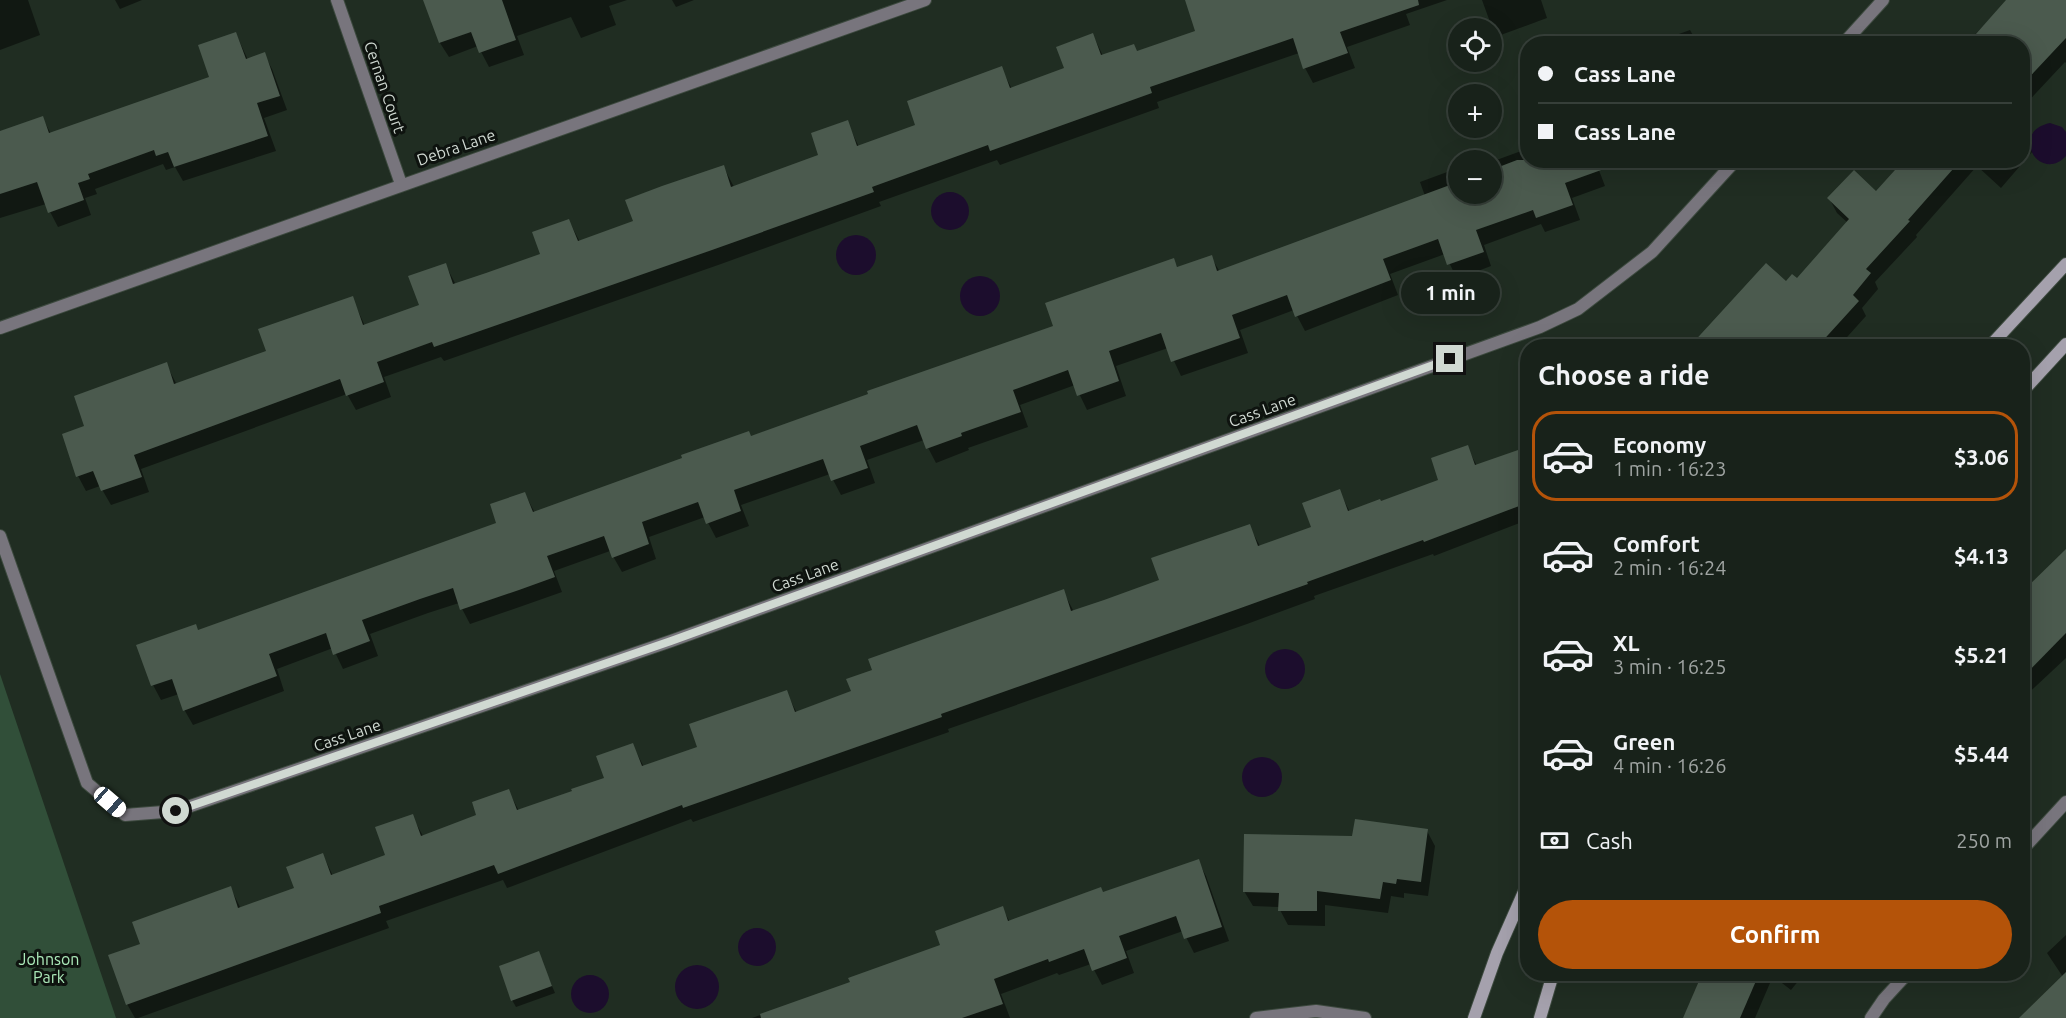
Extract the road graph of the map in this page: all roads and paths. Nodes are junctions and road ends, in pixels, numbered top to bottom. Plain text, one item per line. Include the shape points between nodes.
1 (337, 0) edge
2 (924, 0) edge
3 (1883, 0) edge
4 (1851, 36) edge
5 (1729, 168) edge
6 (401, 184) junction
7 (2066, 264) edge
8 (0, 328) edge
9 (1996, 339) edge
10 (2066, 344) edge
11 (2030, 383) edge
12 (0, 536) edge
13 (2066, 803) edge
14 (2030, 841) edge
15 (1520, 901) edge
16 (1551, 981) edge
17 (1901, 981) edge
18 (1256, 1018) edge
19 (1365, 1018) edge
20 (1474, 1018) edge
21 (1540, 1018) edge
22 (1871, 1018) edge

1 - 6 street, Cernan Court
2 - 6 street, Debra Lane
3 - 4 street
5 - 12 street, Cass Lane via 1652,252 1578,309 1540,327 671,641 176,811 125,815 87,783
6 - 8 street, Debra Lane
7 - 9 street
10 - 11 street
13 - 14 street
15 - 20 street
16 - 21 street
17 - 22 street
18 - 19 street via 1316,1011

